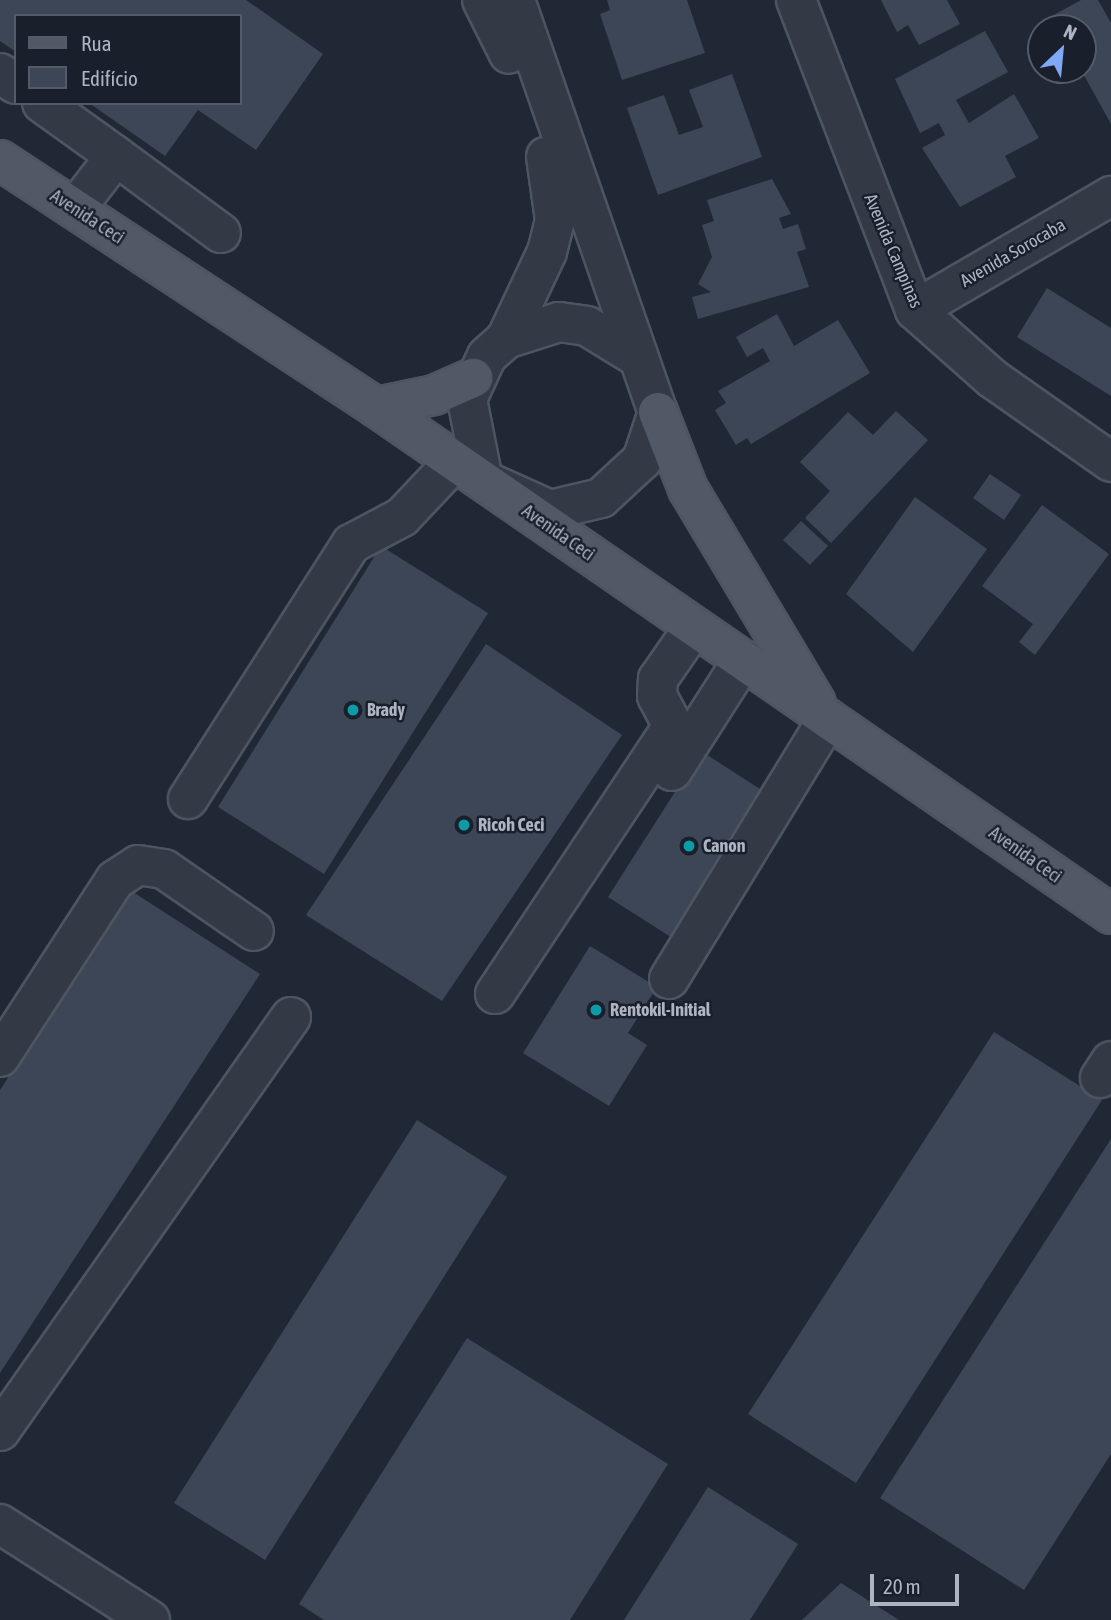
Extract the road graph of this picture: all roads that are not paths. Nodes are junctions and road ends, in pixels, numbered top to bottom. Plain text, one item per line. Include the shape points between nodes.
1 (482, 0) edge
2 (514, 0) edge
3 (796, 0) edge
4 (45, 105) edge
5 (116, 156) junction
6 (0, 160) edge
7 (1111, 197) edge
8 (75, 209) junction
9 (221, 233) dead end
10 (915, 310) junction
11 (506, 339) junction
12 (634, 355) junction
13 (473, 378) junction
14 (376, 407) junction
15 (658, 412) junction
16 (1111, 462) edge
17 (468, 471) junction
18 (694, 626) junction
19 (743, 660) junction
20 (827, 718) junction
21 (188, 799) dead end
22 (1111, 914) edge
23 (578, 917) dead end
24 (254, 931) dead end
25 (669, 979) dead end
26 (495, 994) dead end
27 (291, 1017) dead end
28 (0, 1057) edge
29 (0, 1431) edge
30 (0, 1524) edge
31 (150, 1620) edge

1 - 11 street via 506,45 556,195 547,252
2 - 12 street
3 - 10 street, Avenida Campinas
4 - 5 street
5 - 8 street
5 - 9 street
6 - 8 main road, Avenida Ceci
7 - 10 street, Avenida Sorocaba
8 - 14 main road, Avenida Ceci
10 - 16 street, Avenida Campinas via 993,379
11 - 12 street via 559,322 596,330
11 - 13 street
12 - 15 street
13 - 14 main road via 434,395
13 - 17 street via 467,419
14 - 17 main road, Avenida Ceci
15 - 17 street via 642,460 601,498 550,510
15 - 20 main road via 694,501
17 - 18 main road, Avenida Ceci
17 - 21 street via 402,517 351,544
18 - 19 main road, Avenida Ceci
18 - 26 street via 658,679 657,696 673,726
19 - 20 main road, Avenida Ceci
19 - 23 street
20 - 22 main road, Avenida Ceci
20 - 25 street
24 - 28 street via 164,869 138,866 115,880
27 - 29 street
30 - 31 street

